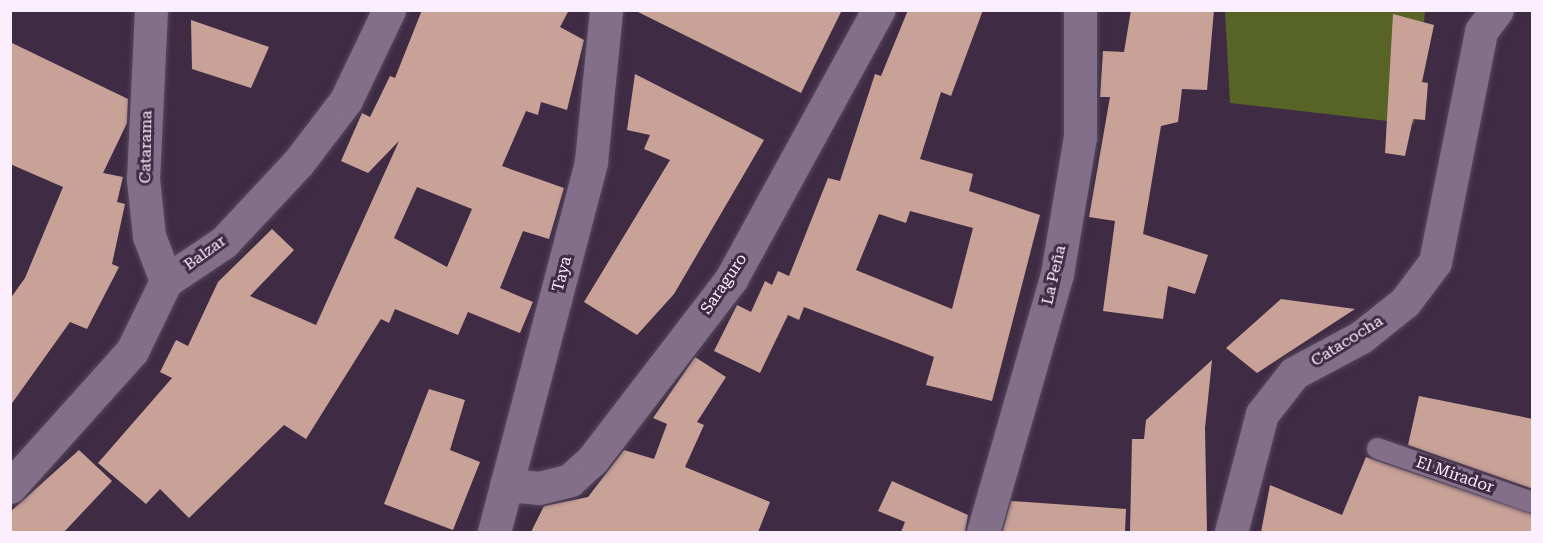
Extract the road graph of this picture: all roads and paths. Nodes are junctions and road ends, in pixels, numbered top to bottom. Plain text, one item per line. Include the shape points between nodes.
1 (151, 10) edge
2 (389, 10) edge
3 (606, 10) edge
4 (878, 10) edge
5 (1080, 10) edge
6 (1497, 10) edge
7 (165, 281) junction
8 (1377, 448) dead end
9 (506, 485) junction
10 (10, 487) edge
11 (1533, 502) edge
12 (494, 532) edge
13 (982, 532) edge
14 (1231, 532) edge

1 - 7 street, Catarama via 143,179 149,236
2 - 7 street, Balzar via 346,100 298,163 224,242
3 - 9 street, Taya via 591,161
4 - 9 street, Saraguro via 731,279 593,459 570,480 539,488
5 - 13 street, La Peña via 1080,137 1057,274
6 - 14 street, Catacocha via 1481,31 1435,262 1405,302 1361,337 1294,373 1262,414
7 - 10 street via 132,351
8 - 11 lane, El Mirador
9 - 12 street, Taya

